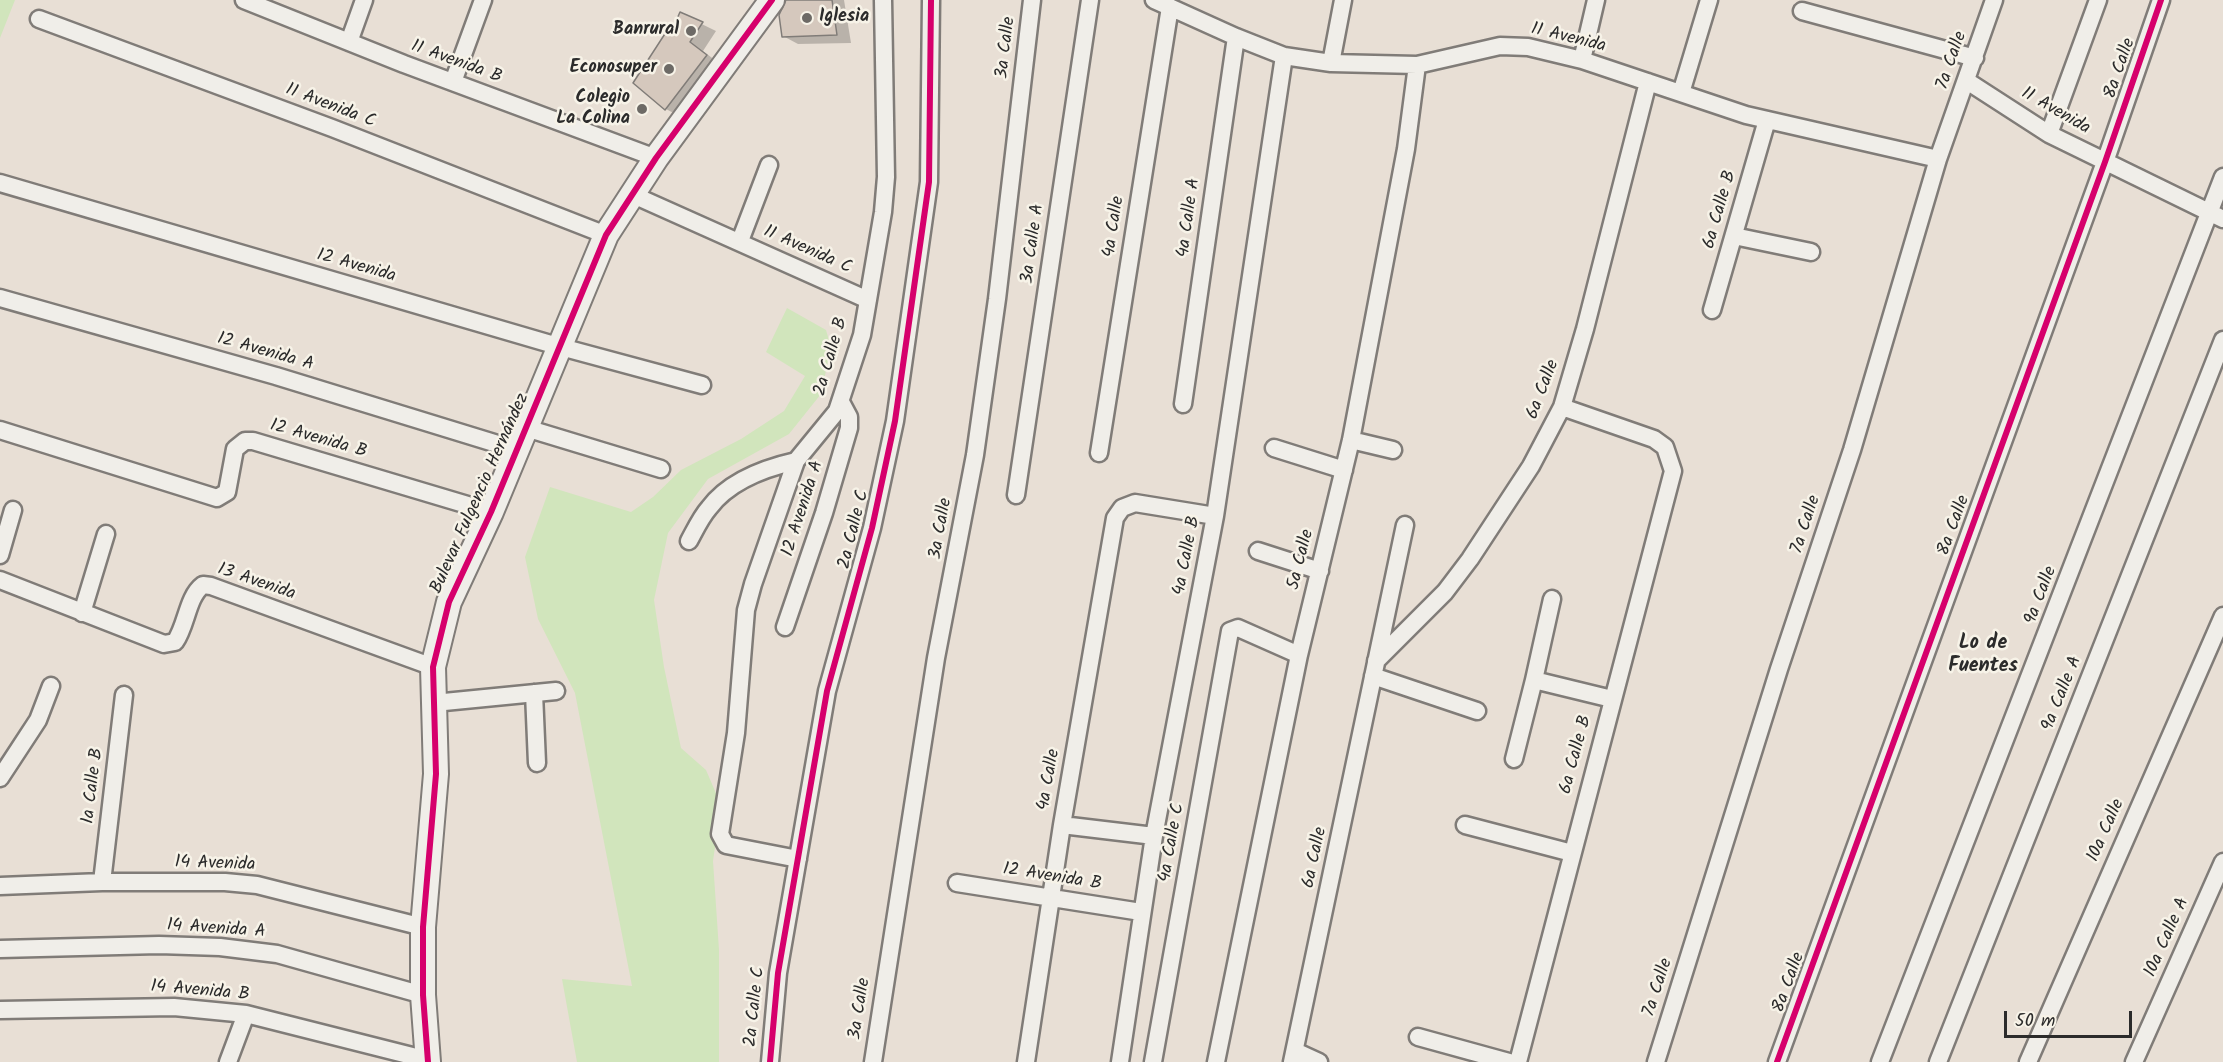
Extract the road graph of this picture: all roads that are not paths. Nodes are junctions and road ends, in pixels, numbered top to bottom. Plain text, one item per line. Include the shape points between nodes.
1 (244, 0) edge
2 (364, 0) edge
3 (483, 0) edge
4 (883, 0) edge
5 (931, 0) edge
6 (1032, 0) edge
7 (1090, 0) edge
8 (1154, 0) edge
9 (1343, 0) edge
10 (1596, 0) edge
11 (1709, 0) edge
12 (1994, 0) edge
13 (2098, 0) edge
14 (2161, 0) edge
15 (764, 2) edge
16 (269, 4) edge
17 (1170, 7) junction
18 (1803, 11) dead end
19 (39, 20) dead end
20 (1236, 38) junction
21 (349, 42) junction
22 (1284, 56) junction
23 (1975, 58) junction
24 (1582, 60) junction
25 (1331, 63) junction
26 (1417, 65) junction
27 (1967, 81) junction
28 (453, 82) junction
29 (1648, 82) junction
30 (1681, 93) junction
31 (1767, 120) junction
32 (2049, 134) junction
33 (656, 158) junction
34 (1938, 159) junction
35 (2105, 162) junction
36 (769, 165) dead end
37 (2223, 177) edge
38 (0, 183) edge
39 (632, 194) junction
40 (2216, 217) edge
41 (606, 235) junction
42 (1734, 236) junction
43 (740, 241) junction
44 (1810, 252) dead end
45 (0, 297) edge
46 (868, 300) junction
47 (1712, 310) dead end
48 (2223, 340) edge
49 (561, 347) junction
50 (702, 385) dead end
51 (841, 402) junction
52 (1183, 404) dead end
53 (1562, 407) junction
54 (0, 430) edge
55 (522, 439) junction
56 (1351, 440) junction
57 (1274, 448) dead end
58 (1393, 450) dead end
59 (1099, 453) dead end
60 (796, 461) junction
61 (661, 469) dead end
62 (1344, 470) junction
63 (1016, 495) dead end
64 (14, 510) dead end
65 (491, 512) junction
66 (1215, 516) junction
67 (1405, 525) dead end
68 (106, 534) dead end
69 (689, 541) dead end
70 (1258, 551) dead end
71 (0, 555) edge
72 (1320, 570) junction
73 (0, 580) edge
74 (1552, 599) dead end
75 (82, 613) junction
76 (2223, 616) edge
77 (785, 627) dead end
78 (1299, 655) junction
79 (433, 667) junction
80 (1374, 668) junction
81 (1534, 680) junction
82 (51, 686) dead end
83 (556, 691) dead end
84 (534, 693) junction
85 (124, 695) dead end
86 (1612, 699) junction
87 (434, 703) junction
88 (1477, 711) dead end
89 (1514, 759) dead end
90 (537, 763) dead end
91 (0, 778) edge
92 (1062, 825) junction
93 (1465, 825) dead end
94 (1154, 836) junction
95 (1572, 854) junction
96 (798, 859) junction
97 (2223, 862) edge
98 (102, 882) junction
99 (957, 883) dead end
100 (0, 886) edge
101 (1053, 897) junction
102 (1141, 912) junction
103 (423, 927) junction
104 (0, 949) edge
105 (423, 995) junction
106 (0, 1010) edge
107 (246, 1014) junction
108 (1418, 1037) dead end
109 (1293, 1057) edge
110 (428, 1061) edge
111 (228, 1062) edge
112 (770, 1062) edge
113 (873, 1062) edge
114 (1026, 1062) edge
115 (1120, 1062) edge
116 (1153, 1062) edge
117 (1216, 1062) edge
118 (1319, 1062) edge
119 (1509, 1062) edge
120 (1518, 1062) edge
121 (1656, 1062) edge
122 (1777, 1062) edge
123 (1880, 1062) edge
124 (1938, 1062) edge
125 (2028, 1062) edge
126 (2134, 1062) edge

1 - 16 street, 11 Avenida B
2 - 21 street
3 - 28 street
4 - 46 street, 2a Calle B via 886,177
5 - 96 street, 2a Calle C via 929,182 895,421 872,528 827,691
6 - 113 street, 3a Calle via 975,455 936,658
7 - 63 street, 3a Calle A
8 - 17 street, 11 Avenida
9 - 25 street
10 - 24 street
11 - 30 street
12 - 23 street, 7a Calle
13 - 32 street
14 - 35 street, 8a Calle
15 - 33 street, Bulevar Fulgencio Hernández
16 - 21 street, 11 Avenida B
17 - 20 street, 11 Avenida
17 - 59 street, 4a Calle
18 - 23 street
19 - 41 street, 11 Avenida C
20 - 22 street, 11 Avenida
20 - 52 street, 4a Calle A
21 - 28 street, 11 Avenida B
22 - 25 street, 11 Avenida
22 - 66 street, 4a Calle B
23 - 27 street, 7a Calle
24 - 26 street, 11 Avenida via 1508,45
24 - 29 street, 11 Avenida
25 - 26 street, 11 Avenida
26 - 56 street, 5a Calle via 1406,149
27 - 32 street, 11 Avenida
27 - 34 street, 7a Calle
28 - 33 street, 11 Avenida B
29 - 30 street, 11 Avenida
29 - 53 street, 6a Calle
30 - 31 street, 11 Avenida
31 - 34 street, 11 Avenida
31 - 42 street, 6a Calle B
32 - 35 street, 11 Avenida
33 - 39 street, Bulevar Fulgencio Hernández
34 - 121 street, 7a Calle via 1852,450
35 - 40 street, 11 Avenida
35 - 122 street, 8a Calle
36 - 43 street
37 - 40 street, 9a Calle
38 - 49 street, 12 Avenida
39 - 41 street, Bulevar Fulgencio Hernández
39 - 43 street, 11 Avenida C
40 - 123 street, 9a Calle
41 - 49 street, Bulevar Fulgencio Hernández
42 - 44 street
42 - 47 street, 6a Calle B
43 - 46 street, 11 Avenida C
45 - 55 street, 12 Avenida A via 276,376
46 - 51 street, 2a Calle B via 862,335
48 - 124 street, 9a Calle A
49 - 50 street, 12 Avenida
49 - 55 street, Bulevar Fulgencio Hernández
51 - 60 street, 2a Calle B via 821,434
51 - 77 street, 12 Avenida A via 849,422 846,438
53 - 80 street, 6a Calle via 1531,466 1470,559 1445,592
53 - 86 street, 6a Calle B via 1654,439 1671,457 1671,485
54 - 65 street, 12 Avenida B via 217,498 227,492 235,449 245,441 253,441
55 - 61 street, 12 Avenida A
55 - 65 street, Bulevar Fulgencio Hernández
56 - 58 street
56 - 62 street, 5a Calle
57 - 62 street
60 - 69 street via 762,471 733,486 708,508
60 - 96 street, 2a Calle B via 746,610 736,733 720,834 726,845
62 - 72 street, 5a Calle
64 - 71 street
65 - 79 street, Bulevar Fulgencio Hernández via 449,602
66 - 92 street, 4a Calle via 1136,502 1122,508 1115,518
66 - 94 street, 4a Calle B
67 - 80 street, 6a Calle
68 - 75 street
70 - 72 street
72 - 78 street, 5a Calle
73 - 75 street, 13 Avenida
74 - 81 street
75 - 79 street, 13 Avenida via 164,644 175,642 182,633 196,590 203,585 211,586
76 - 125 street, 10a Calle
78 - 116 street, 4a Calle C via 1239,629 1230,632
78 - 117 street, 5a Calle
79 - 87 street, Bulevar Fulgencio Hernández
80 - 88 street
80 - 109 street, 6a Calle
81 - 86 street
81 - 89 street
82 - 91 street via 38,720
83 - 84 street
84 - 87 street
84 - 90 street
85 - 98 street, 1a Calle B
86 - 95 street, 6a Calle B
87 - 103 street, Bulevar Fulgencio Hernández via 436,774
92 - 94 street
92 - 101 street, 4a Calle
93 - 95 street
94 - 102 street, 4a Calle B
95 - 120 street, 6a Calle B
96 - 112 street, 2a Calle C via 778,974
97 - 126 street, 10a Calle A
98 - 100 street, 14 Avenida
98 - 103 street, 14 Avenida via 256,885
99 - 101 street, 12 Avenida B
101 - 102 street, 12 Avenida B
101 - 114 street, 4a Calle
102 - 115 street, 4a Calle B
103 - 105 street, Bulevar Fulgencio Hernández
104 - 105 street, 14 Avenida A via 220,947 277,954
105 - 110 street, Bulevar Fulgencio Hernández
106 - 107 street, 14 Avenida B via 174,1007
107 - 110 street, 14 Avenida B
107 - 111 street
108 - 119 street
109 - 118 street

